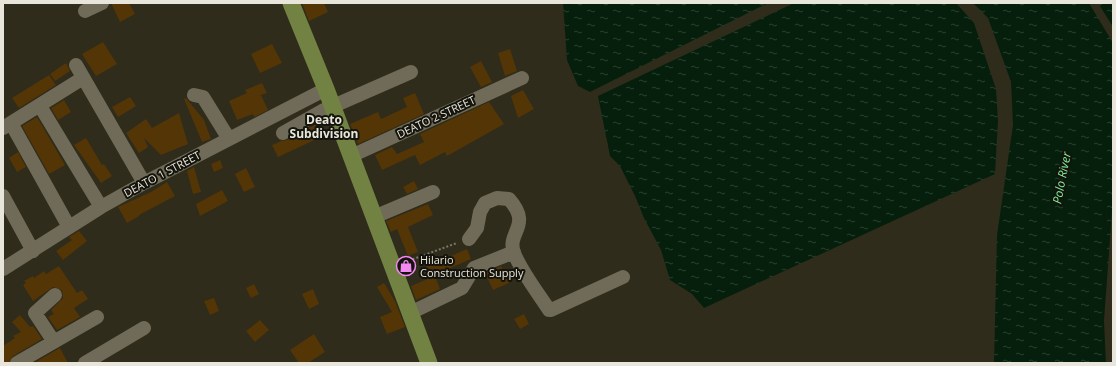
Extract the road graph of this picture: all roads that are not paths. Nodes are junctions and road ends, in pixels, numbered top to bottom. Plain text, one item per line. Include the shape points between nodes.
1 (102, 3) edge
2 (291, 3) edge
3 (85, 11) dead end
4 (76, 65) dead end
5 (411, 72) dead end
6 (83, 78) junction
7 (522, 78) dead end
8 (326, 89) junction
9 (194, 95) dead end
10 (40, 106) junction
11 (332, 106) junction
12 (7, 126) edge
13 (283, 132) dead end
14 (229, 139) junction
15 (351, 156) junction
16 (144, 183) junction
17 (433, 192) dead end
18 (3, 196) edge
19 (101, 207) junction
20 (7, 215) edge
21 (374, 217) junction
22 (69, 227) junction
23 (468, 238) road end
24 (33, 251) junction
25 (514, 252) junction
26 (3, 269) edge
27 (623, 277) dead end
28 (55, 295) dead end
29 (410, 313) junction
30 (97, 317) dead end
31 (144, 328) dead end
32 (54, 342) junction
33 (17, 363) edge
34 (85, 363) edge
35 (429, 363) edge

1 - 3 street
2 - 8 main road
4 - 6 street
5 - 11 street
6 - 10 street
6 - 16 street
7 - 15 street, DEATO 2 STREET
8 - 11 main road
8 - 14 street, DEATO 1 STREET
9 - 14 street via 203,97
10 - 12 street
10 - 19 street
11 - 13 street
11 - 15 main road
12 - 22 street
14 - 16 street, DEATO 1 STREET
15 - 21 main road
16 - 19 street, DEATO 1 STREET
17 - 21 street
18 - 20 street
19 - 22 street, DEATO 1 STREET
20 - 24 street
21 - 29 main road
22 - 24 street, DEATO 1 STREET
23 - 25 street via 477,228 480,212 485,203 497,198 509,199 521,218 514,241
24 - 26 street, DEATO 1 STREET
25 - 27 street via 549,310
25 - 29 street via 474,268 462,288
28 - 32 street via 35,313
29 - 35 main road
30 - 32 street
31 - 34 street
32 - 33 street

